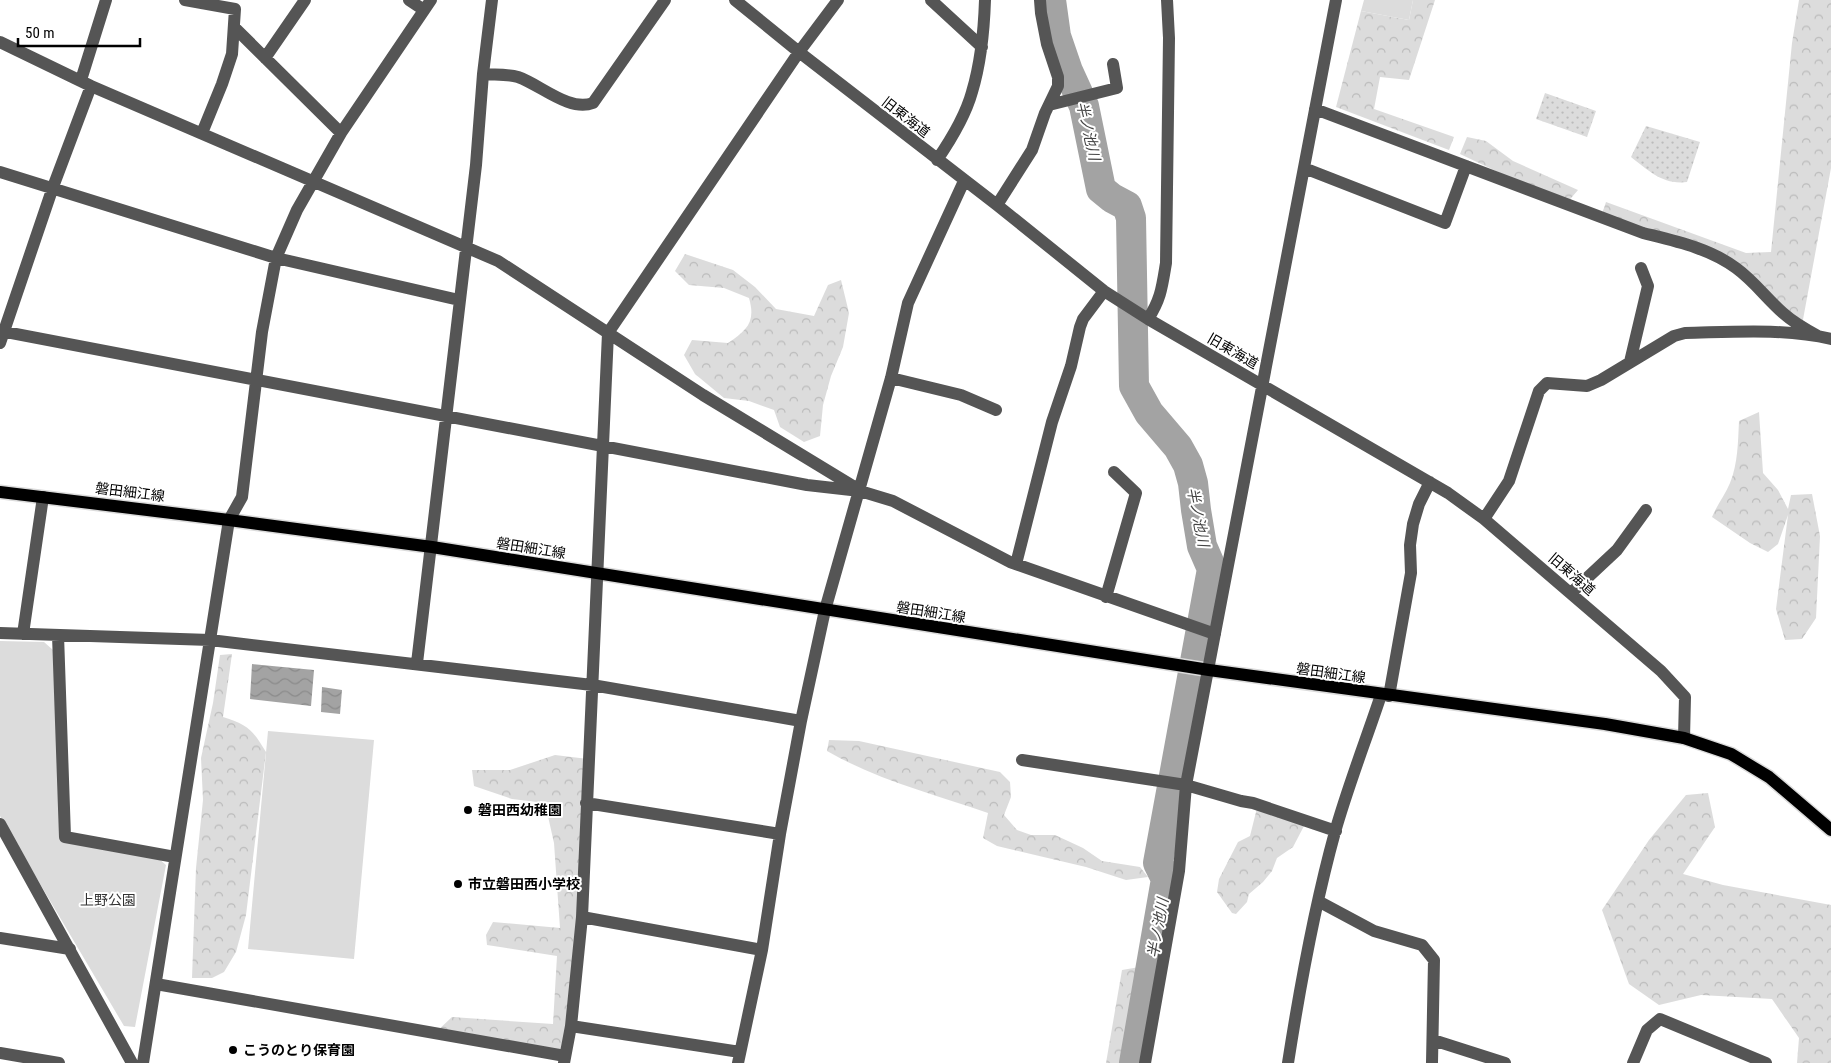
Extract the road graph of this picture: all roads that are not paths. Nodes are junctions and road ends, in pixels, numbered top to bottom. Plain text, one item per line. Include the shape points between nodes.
1 (106, 0) edge
2 (185, 0) edge
3 (305, 0) edge
4 (408, 0) edge
5 (492, 0) edge
6 (665, 0) edge
7 (735, 0) edge
8 (838, 0) edge
9 (931, 0) edge
10 (985, 0) edge
11 (1040, 0) edge
12 (1167, 0) edge
13 (1336, 0) edge
14 (235, 5) edge
15 (427, 5) edge
16 (235, 28) junction
17 (0, 42) edge
18 (982, 47) junction
19 (799, 52) junction
20 (265, 58) junction
21 (1113, 64) dead end
22 (483, 74) junction
23 (86, 83) junction
24 (1049, 105) junction
25 (1315, 109) junction
26 (202, 133) junction
27 (342, 133) junction
28 (937, 160) junction
29 (1466, 166) junction
30 (1304, 168) junction
31 (0, 172) edge
32 (964, 181) junction
33 (314, 182) junction
34 (53, 187) junction
35 (997, 205) junction
36 (465, 246) junction
37 (276, 258) junction
38 (1641, 268) dead end
39 (1104, 290) junction
40 (459, 300) junction
41 (1148, 319) junction
42 (608, 333) junction
43 (1, 335) edge
44 (1818, 336) junction
45 (1831, 339) edge
46 (1630, 362) junction
47 (891, 378) junction
48 (256, 380) junction
49 (1263, 385) junction
50 (996, 410) dead end
51 (446, 415) junction
52 (604, 445) junction
53 (1114, 472) dead end
54 (1430, 482) junction
55 (860, 491) junction
56 (0, 492) edge
57 (43, 497) junction
58 (1646, 510) dead end
59 (1484, 519) junction
60 (229, 520) junction
61 (432, 547) junction
62 (1016, 564) junction
63 (598, 573) junction
64 (1571, 592) junction
65 (1106, 597) junction
66 (825, 610) junction
67 (0, 633) edge
68 (23, 634) junction
69 (1215, 634) junction
70 (58, 635) junction
71 (210, 640) junction
72 (418, 663) junction
73 (1208, 670) junction
74 (592, 685) junction
75 (1386, 696) junction
76 (801, 721) junction
77 (1684, 738) junction
78 (1022, 760) dead end
79 (1186, 785) junction
80 (586, 803) junction
81 (0, 824) edge
82 (1831, 830) edge
83 (1336, 831) junction
84 (780, 834) junction
85 (175, 857) junction
86 (1318, 901) junction
87 (582, 917) junction
88 (0, 938) edge
89 (70, 949) junction
90 (762, 950) junction
91 (156, 984) junction
92 (571, 1026) junction
93 (1433, 1040) junction
94 (0, 1053) edge
95 (739, 1058) edge
96 (564, 1060) edge
97 (60, 1063) edge
98 (132, 1063) edge
99 (142, 1063) edge
100 (1145, 1063) edge
101 (1288, 1063) edge
102 (1432, 1063) edge
103 (1505, 1063) edge
104 (1633, 1063) edge
105 (1766, 1063) edge

1 - 23 street
2 - 14 street
3 - 20 street
4 - 15 street
5 - 22 street
6 - 22 street via 593,103 584,106 573,104 517,77
7 - 19 street, 旧東海道
8 - 19 street
9 - 18 street
10 - 18 street
11 - 24 street via 1047,44 1058,77 1058,86
12 - 41 street via 1170,38 1166,263 1157,305
13 - 25 street
14 - 16 street
15 - 27 street
16 - 20 street
16 - 26 street via 222,84
17 - 23 street
18 - 28 street via 972,93 950,141
19 - 28 street, 旧東海道
19 - 42 street
20 - 27 street
21 - 24 street via 1117,88
22 - 36 street via 476,165
23 - 26 street
23 - 34 street
24 - 35 street via 1032,150
25 - 29 street
25 - 30 street
26 - 33 street
27 - 33 street
28 - 32 street, 旧東海道
29 - 30 street via 1445,223
29 - 44 street via 1643,233 1699,248 1734,266 1782,312
30 - 49 street
31 - 34 street
32 - 35 street, 旧東海道
32 - 47 street via 908,303
33 - 36 street
33 - 37 street via 297,210
34 - 37 street
34 - 43 street
35 - 39 street, 旧東海道
36 - 40 street
36 - 42 street via 498,261
37 - 40 street
37 - 48 street
38 - 46 street via 1648,286
39 - 41 street, 旧東海道
39 - 62 street via 1080,327
40 - 51 street
41 - 49 street, 旧東海道
42 - 52 street
42 - 55 street
43 - 48 street
44 - 45 street
44 - 46 street via 1766,332 1685,333
46 - 59 street via 1587,386 1547,382 1539,392 1509,482
47 - 50 street via 961,395
47 - 55 street
48 - 51 street
48 - 60 street via 242,497
49 - 54 street, 旧東海道
49 - 69 street
51 - 52 street
51 - 61 street
52 - 55 street via 807,485
52 - 63 street
53 - 65 street via 1136,493
54 - 59 street, 旧東海道
54 - 75 street via 1413,524 1411,573
55 - 62 street via 893,501
55 - 66 street
56 - 57 main road, 磐田細江線
57 - 60 main road, 磐田細江線
57 - 68 street
58 - 64 street via 1616,550
59 - 64 street, 旧東海道
60 - 61 main road, 磐田細江線
60 - 71 street
61 - 63 main road, 磐田細江線
61 - 72 street
62 - 65 street
63 - 66 main road, 磐田細江線
63 - 74 street
64 - 77 street, 旧東海道 via 1661,671 1685,697
65 - 69 street
66 - 73 main road, 磐田細江線
66 - 76 street
67 - 68 street
68 - 70 street
69 - 73 street
70 - 71 street
70 - 85 street via 65,837
71 - 72 street
71 - 85 street
72 - 74 street
73 - 75 main road, 磐田細江線
73 - 79 street
74 - 76 street
74 - 80 street
75 - 77 main road, 磐田細江線 via 1605,724
75 - 83 street
76 - 84 street
77 - 82 main road, 磐田細江線 via 1731,754 1769,777
78 - 79 street
79 - 83 street
79 - 100 street via 1179,871
80 - 84 street
80 - 87 street
81 - 89 street
83 - 86 street
84 - 90 street
85 - 91 street
86 - 93 street via 1374,931 1422,946 1434,960
86 - 101 street
87 - 90 street
87 - 92 street
88 - 89 street
89 - 98 street
90 - 95 street
91 - 96 street
91 - 99 street
92 - 95 street
92 - 96 street
93 - 102 street
93 - 103 street
94 - 97 street
104 - 105 street via 1647,1030 1660,1019

